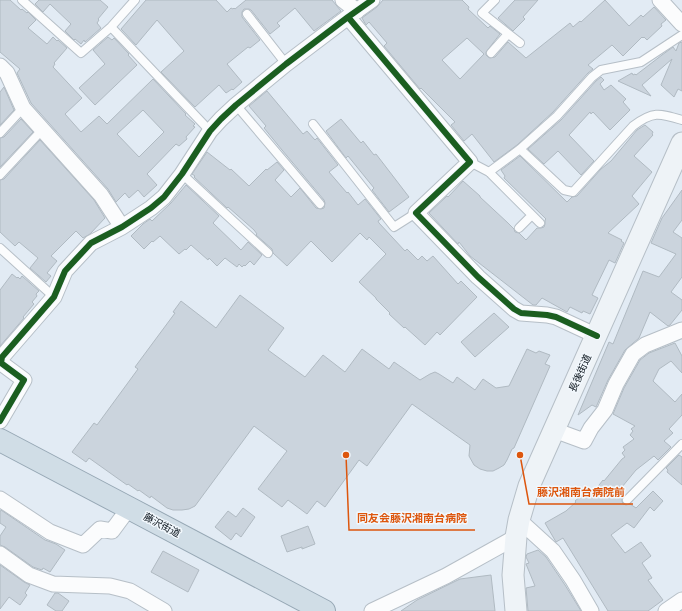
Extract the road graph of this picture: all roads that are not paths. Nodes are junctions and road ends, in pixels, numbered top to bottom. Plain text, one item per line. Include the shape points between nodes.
1 (135, 0) edge
2 (343, 0) edge
3 (372, 0) edge
4 (495, 0) edge
5 (660, 0) edge
6 (26, 1) edge
7 (247, 14) dead end
8 (352, 14) junction
9 (682, 24) edge
10 (111, 27) junction
11 (508, 34) junction
12 (682, 35) edge
13 (520, 43) dead end
14 (491, 53) dead end
15 (286, 64) junction
16 (0, 66) edge
17 (236, 105) junction
18 (23, 108) junction
19 (682, 120) edge
20 (313, 124) dead end
21 (42, 130) junction
22 (210, 131) junction
23 (0, 133) edge
24 (520, 149) junction
25 (680, 155) edge
26 (470, 162) junction
27 (489, 172) junction
28 (182, 174) junction
29 (0, 175) edge
30 (320, 204) dead end
31 (416, 213) junction
32 (532, 215) junction
33 (540, 223) dead end
34 (122, 227) junction
35 (519, 228) dead end
36 (0, 248) edge
37 (268, 253) dead end
38 (54, 297) junction
39 (682, 330) edge
40 (597, 336) junction
41 (0, 421) edge
42 (554, 430) junction
43 (0, 440) edge
44 (682, 444) edge
45 (0, 499) edge
46 (627, 500) dead end
47 (129, 508) junction
48 (518, 528) junction
49 (0, 554) edge
50 (682, 600) edge
51 (164, 611) edge
52 (324, 611) edge
53 (372, 611) edge
54 (516, 611) edge
55 (591, 611) edge
56 (666, 611) edge

1 - 10 lane
2 - 8 street
3 - 8 street
4 - 11 lane via 482,13
5 - 9 street
6 - 10 lane via 81,53
7 - 15 lane
8 - 15 street
8 - 26 street
10 - 22 lane
11 - 13 lane
11 - 14 lane
12 - 24 lane via 641,62 601,70 557,116
15 - 17 street
16 - 18 street via 7,73
17 - 22 street
17 - 30 lane
18 - 21 street
18 - 23 lane
19 - 24 lane via 656,114 643,118 573,192 564,190
20 - 31 lane via 394,227
21 - 29 lane
21 - 34 street via 101,195
22 - 28 street
24 - 27 lane
25 - 40 street, 長後街道
26 - 27 lane
26 - 31 street
27 - 32 lane
28 - 34 street via 164,197
28 - 37 lane
31 - 40 street via 478,277 514,309 521,313 547,314
32 - 33 lane
32 - 35 lane
34 - 38 street via 91,243 65,271
36 - 38 lane
38 - 41 street via 2,357 1,363 24,380
39 - 42 street via 633,354 605,410 584,441
40 - 42 street, 長後街道
42 - 48 street, 長後街道 via 529,486
43 - 47 highway, 藤沢街道
44 - 46 lane
45 - 47 street via 50,532 83,545 100,529 112,531
47 - 52 highway, 藤沢街道
48 - 53 street via 446,576
48 - 54 street, 長後街道 via 514,574
48 - 55 street via 553,551
49 - 51 street via 29,575 53,584 110,586 130,591
50 - 56 street

